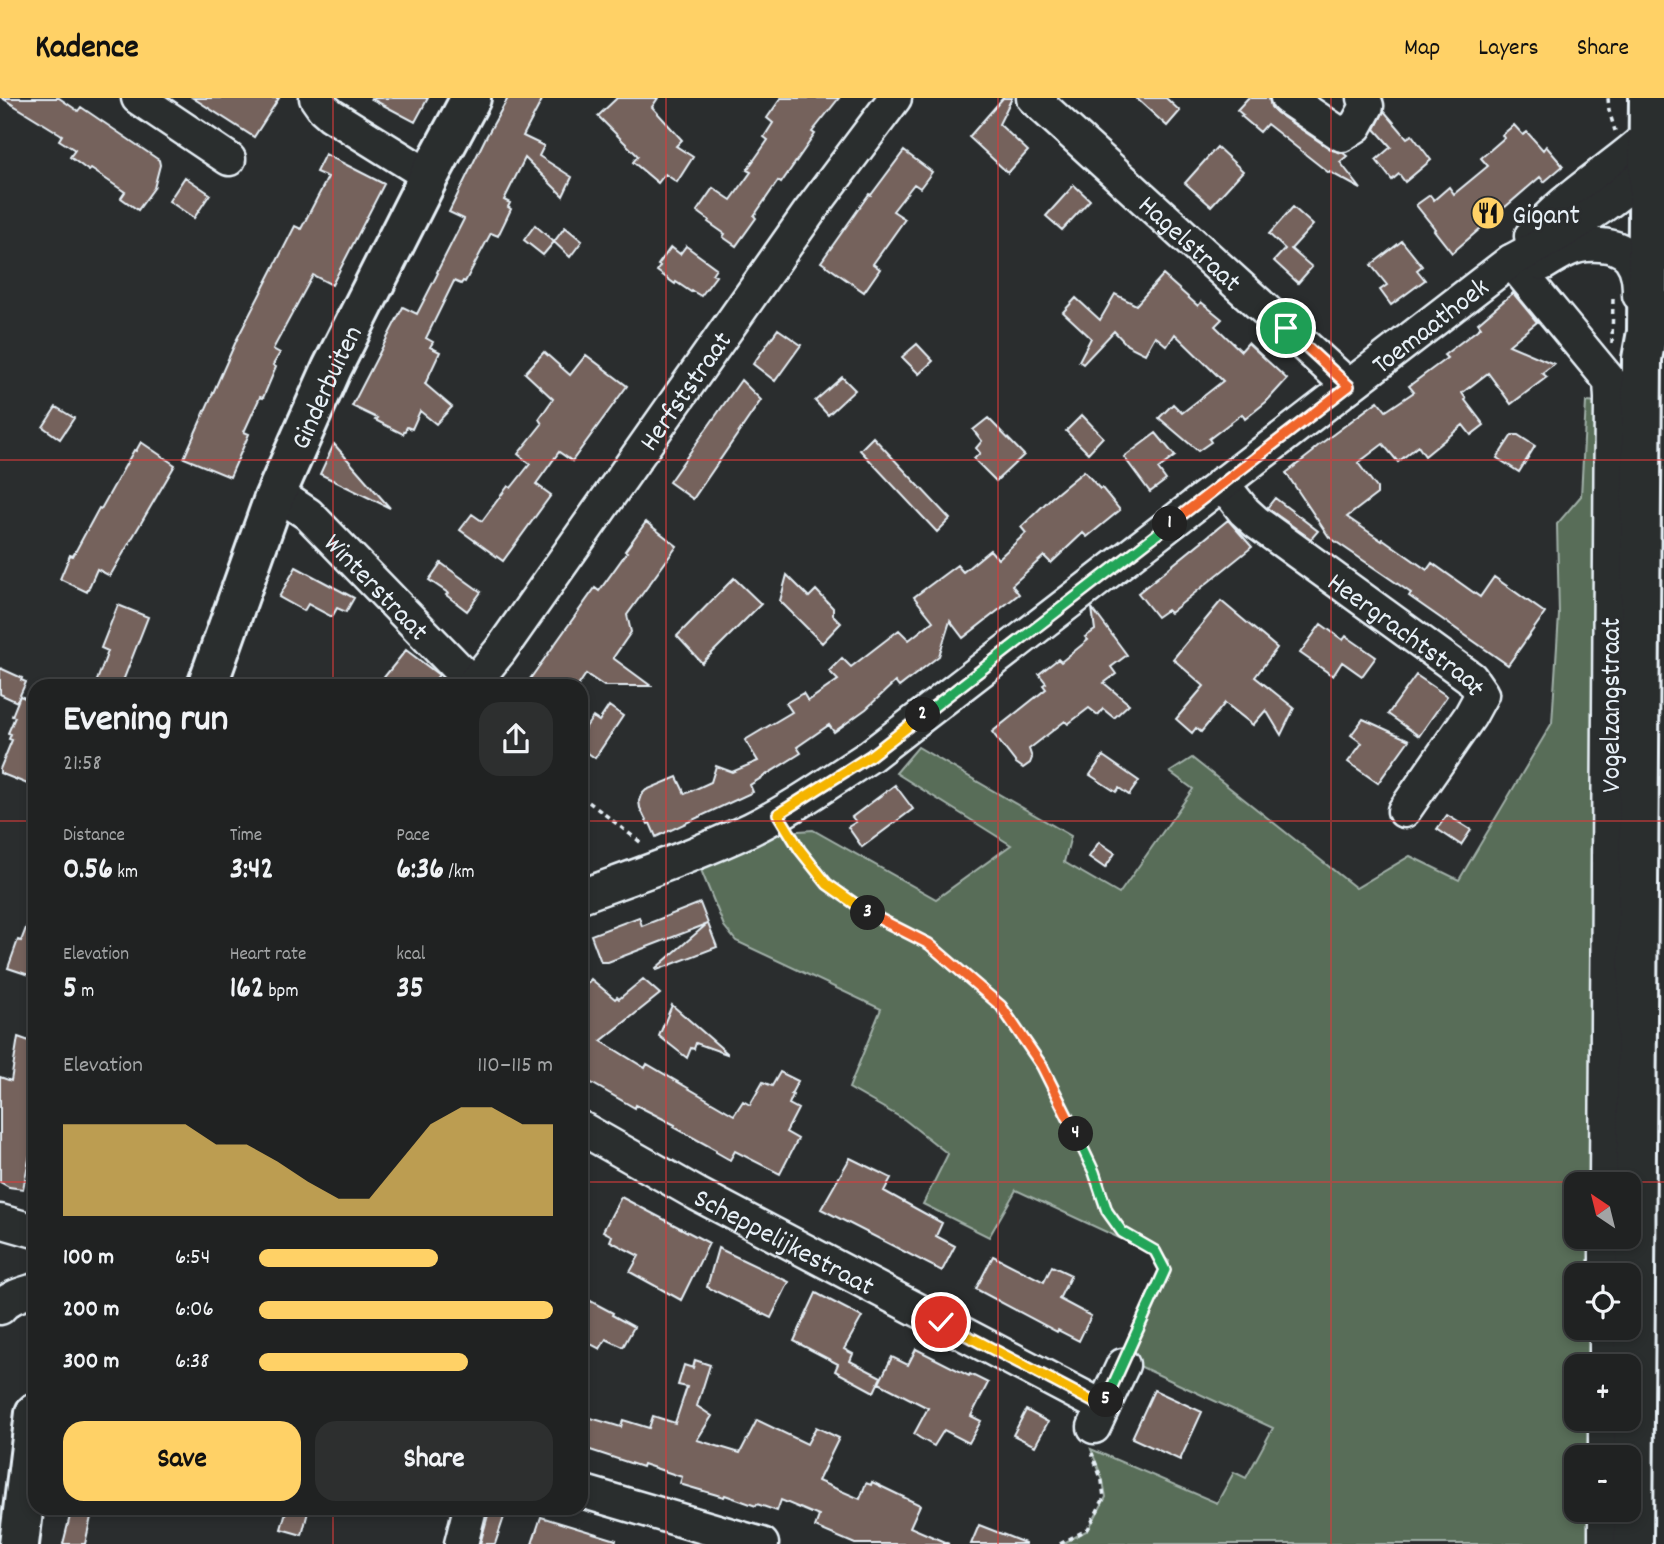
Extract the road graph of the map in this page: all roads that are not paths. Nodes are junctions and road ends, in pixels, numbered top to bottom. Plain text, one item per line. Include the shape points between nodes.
1 (138, 98) edge
2 (316, 98) edge
3 (471, 98) edge
4 (895, 98) edge
5 (1033, 98) edge
6 (1287, 98) edge
7 (1364, 98) edge
8 (1649, 98) edge
9 (1656, 144) edge
10 (229, 159) dead end
11 (429, 176) junction
12 (1511, 261) junction
13 (1642, 359) junction
14 (1349, 386) junction
15 (1222, 483) junction
16 (274, 498) junction
17 (209, 679) edge
18 (468, 679) edge
19 (479, 679) edge
20 (1404, 811) dead end
21 (588, 893) edge
22 (588, 1132) edge
23 (1606, 1172) edge
24 (0, 1221) edge
25 (28, 1229) edge
26 (28, 1292) edge
27 (0, 1308) edge
28 (1122, 1365) road end
29 (28, 1470) edge
30 (588, 1493) edge
31 (468, 1515) edge
32 (1605, 1522) edge
33 (19, 1544) edge
34 (461, 1544) edge
35 (762, 1544) edge
36 (1605, 1544) edge
37 (1633, 1544) edge

1 - 10 street
2 - 11 street via 331,115
3 - 11 main road, Ginderbuiten
4 - 19 street, Herfststraat
5 - 14 street, Hagelstraat
6 - 7 street via 1342,135 1356,126 1367,106
8 - 9 main road
9 - 12 street, Toemaathoek via 1594,212
9 - 13 main road
11 - 16 main road, Ginderbuiten via 332,368
12 - 13 street via 1542,264 1569,249 1591,244 1609,246 1629,256 1639,276
12 - 14 street, Toemaathoek
12 - 23 street, Vogelzangstraat via 1609,381
13 - 37 main road
14 - 15 street, Toemaathoek
15 - 20 street, Heergrachtstraat via 1256,522 1471,678 1482,694
15 - 21 street, Toemaathoek via 870,756 751,828
16 - 17 main road, Ginderbuiten
16 - 18 street, Winterstraat via 308,514
22 - 28 street, Scheppelijkestraat via 1098,1417
24 - 25 street
26 - 27 street
29 - 33 main road
30 - 35 street
31 - 34 street
32 - 36 street

